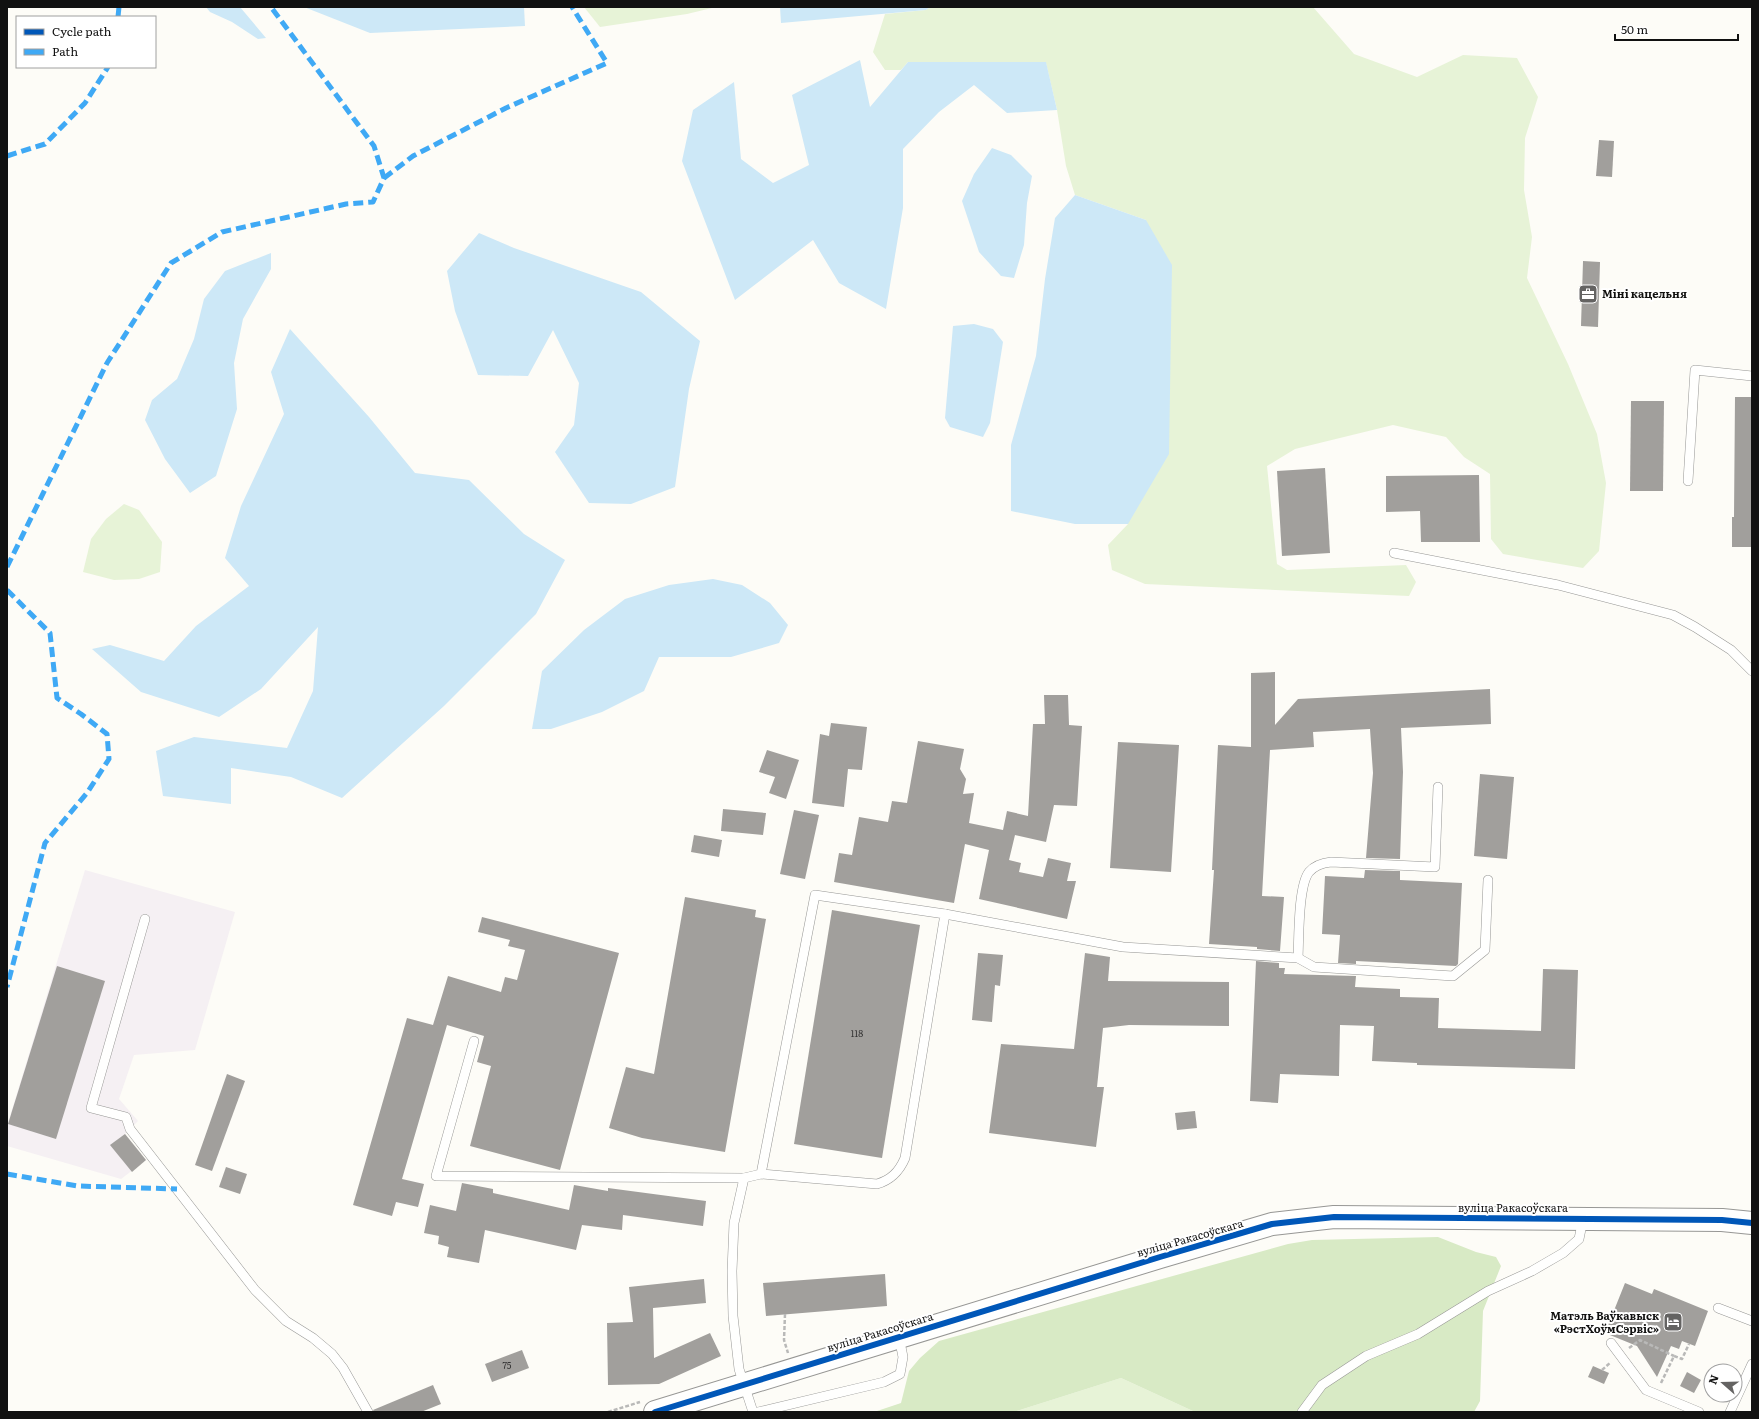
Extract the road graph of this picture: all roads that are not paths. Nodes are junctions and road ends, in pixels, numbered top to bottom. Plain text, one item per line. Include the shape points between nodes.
1 (1752, 376) edge
2 (1688, 481) dead end
3 (1394, 554) dead end
4 (1752, 671) edge
5 (1438, 787) dead end
6 (1488, 880) dead end
7 (944, 914) junction
8 (145, 919) dead end
9 (1298, 958) junction
10 (474, 1041) dead end
11 (761, 1174) junction
12 (744, 1178) junction
13 (1583, 1219) junction
14 (1752, 1223) edge
15 (1718, 1308) dead end
16 (1752, 1321) edge
17 (899, 1337) junction
18 (1611, 1343) dead end
19 (1752, 1364) edge
20 (745, 1384) junction
21 (368, 1412) edge
22 (655, 1412) edge
23 (753, 1412) edge
24 (758, 1412) edge
25 (1302, 1412) edge
26 (1699, 1412) edge
27 (1730, 1412) edge

1 - 2 lane via 1695,370
3 - 4 lane via 1558,585 1673,615 1731,650
5 - 9 lane via 1435,867 1331,862 1320,864 1310,871 1303,887
6 - 9 lane via 1485,950 1453,976 1314,967
7 - 9 lane via 1123,947
7 - 11 lane via 905,1158 899,1170 892,1178 877,1184
7 - 11 lane via 815,895
8 - 21 lane via 91,1108 126,1117 130,1129 255,1290 286,1321 332,1354
10 - 12 lane via 436,1176
11 - 12 lane
12 - 20 lane via 734,1223 732,1271 733,1316 739,1369
13 - 14 street, вуліца Ракасоўскага via 1722,1220
13 - 17 street, вуліца Ракасоўскага via 1334,1217 1272,1224
13 - 25 lane via 1579,1239 1563,1253 1532,1271 1488,1291 1418,1334 1366,1356 1322,1385
15 - 16 lane
17 - 20 street, вуліца Ракасоўскага
17 - 24 lane via 902,1357 900,1374 884,1382
18 - 26 lane via 1646,1390
19 - 27 lane
20 - 22 street, вуліца Ракасоўскага
20 - 23 lane

